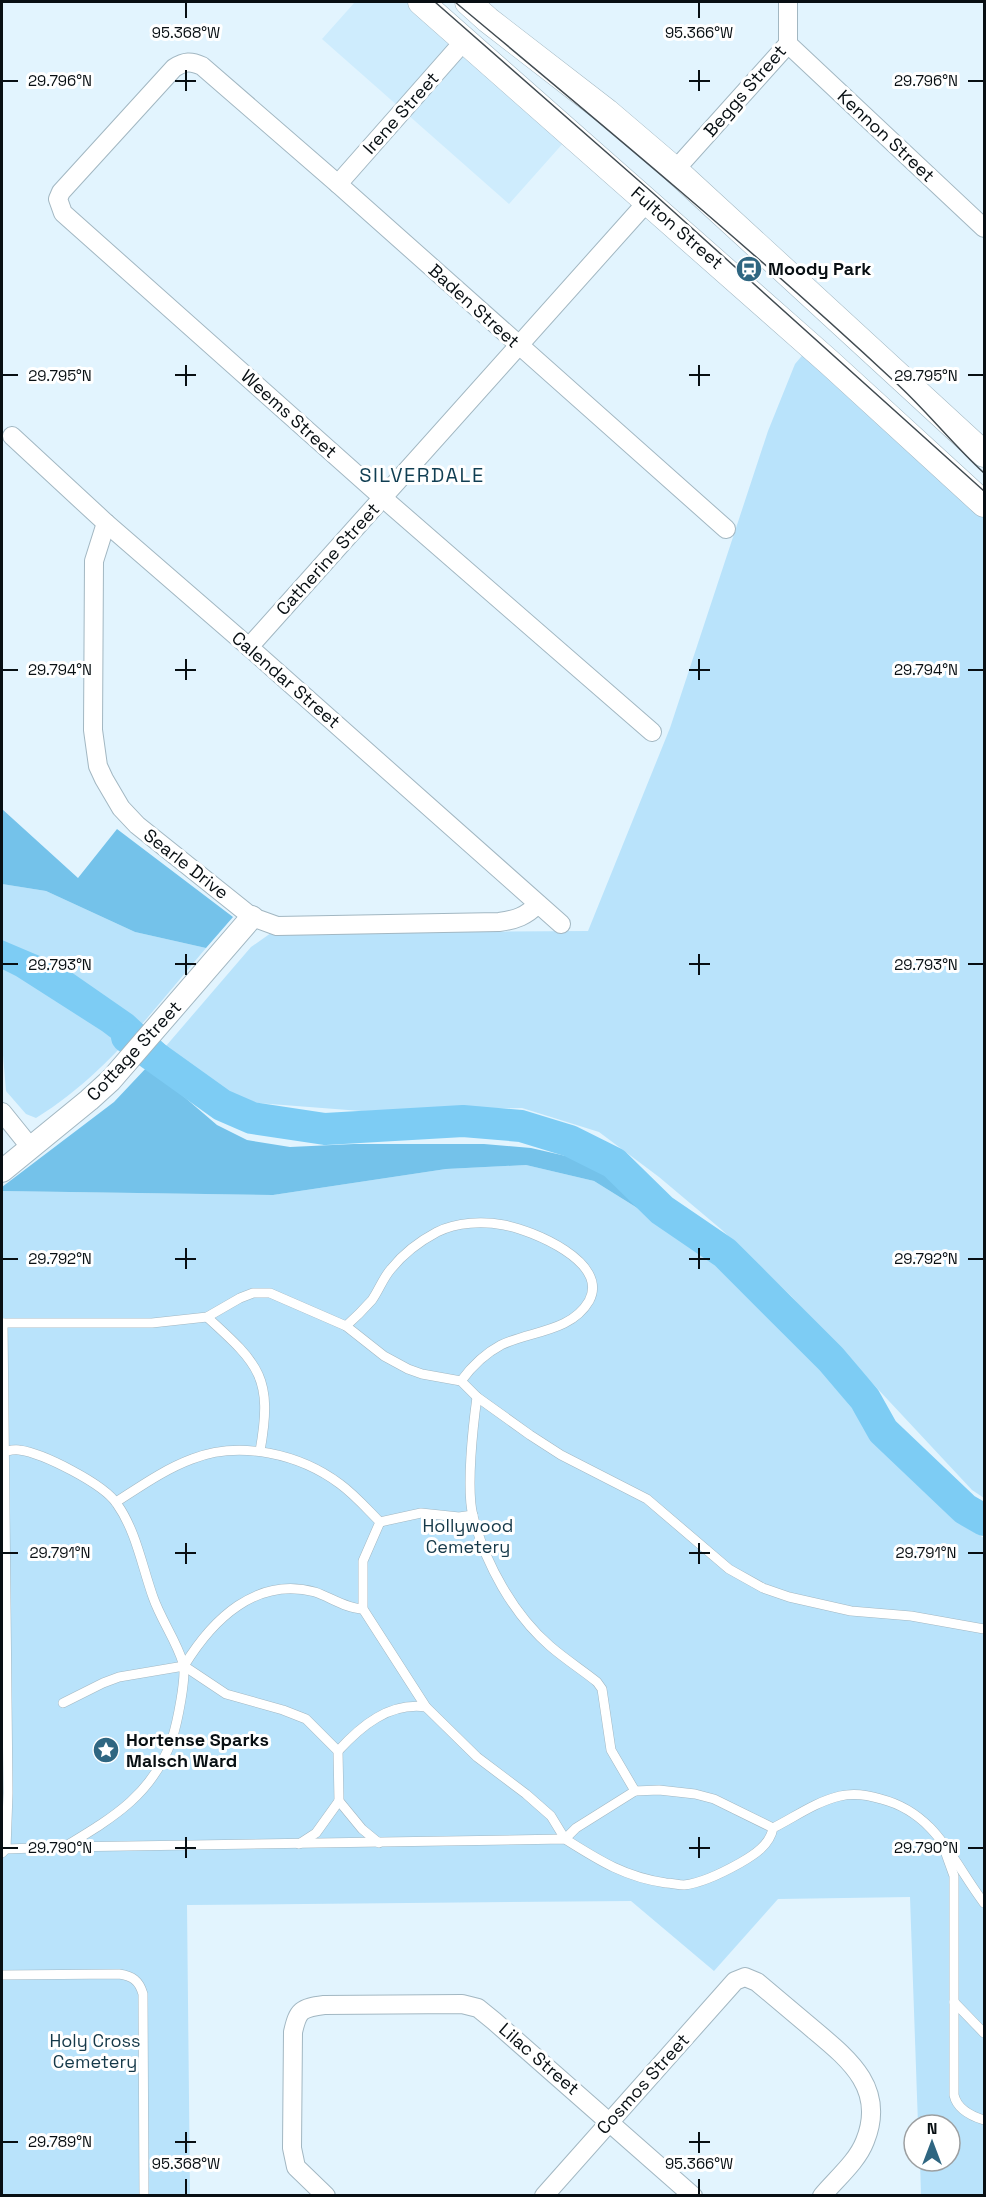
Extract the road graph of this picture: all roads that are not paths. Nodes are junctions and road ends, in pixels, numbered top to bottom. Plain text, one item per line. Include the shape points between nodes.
1 (421, 2) edge
2 (468, 2) edge
3 (788, 2) edge
4 (464, 41) junction
5 (788, 44) junction
6 (675, 170) junction
7 (338, 184) junction
8 (647, 202) junction
9 (63, 213) joint
10 (984, 228) edge
11 (519, 346) junction
12 (12, 436) dead end
13 (984, 454) edge
14 (383, 498) junction
15 (984, 504) edge
16 (105, 523) junction
17 (726, 529) dead end
18 (249, 646) junction
19 (652, 732) dead end
20 (538, 904) junction
21 (252, 917) junction
22 (561, 924) dead end
23 (2, 1112) edge
24 (30, 1148) junction
25 (2, 1171) edge
26 (207, 1317) junction
27 (2, 1323) edge
28 (346, 1326) junction
29 (461, 1381) junction
30 (477, 1397) junction
31 (260, 1451) junction
32 (3, 1452) edge
33 (116, 1502) junction
34 (473, 1515) junction
35 (380, 1522) junction
36 (363, 1609) junction
37 (984, 1629) edge
38 (184, 1666) junction
39 (413, 1687) junction
40 (63, 1703) dead end
41 (405, 1706) junction
42 (426, 1707) junction
43 (338, 1751) junction
44 (634, 1791) junction
45 (339, 1801) junction
46 (773, 1828) junction
47 (566, 1839) junction
48 (942, 1840) junction
49 (379, 1843) junction
50 (299, 1844) junction
51 (64, 1847) junction
52 (4, 1851) edge
53 (984, 1903) edge
54 (2, 1975) edge
55 (954, 2002) junction
56 (984, 2032) edge
57 (984, 2120) edge
58 (610, 2121) junction
59 (144, 2196) edge
60 (326, 2196) edge
61 (544, 2196) edge
62 (693, 2196) edge
63 (822, 2196) edge

1 - 4 main road, Fulton Street
2 - 6 main road
3 - 5 street, Beggs Street
4 - 7 street, Irene Street
4 - 8 main road, Fulton Street
5 - 6 street, Beggs Street
5 - 10 street, Kennon Street
6 - 13 main road
7 - 9 street, Baden Street via 202,66 183,62 65,186 58,199
7 - 11 street, Baden Street
8 - 11 street, Catherine Street
8 - 15 main road, Fulton Street
9 - 14 street, Weems Street
11 - 14 street, Catherine Street
11 - 17 street, Baden Street
12 - 16 street, Calendar Street
14 - 18 street, Catherine Street
14 - 19 street, Weems Street
16 - 18 street, Calendar Street
16 - 21 street, Searle Drive via 94,561 93,730 98,765 111,793 137,825
18 - 20 street, Calendar Street
20 - 21 street, Searle Drive via 518,920 471,924 277,926
20 - 22 street, Calendar Street
21 - 24 street, Cottage Street via 111,1080
23 - 24 street
24 - 25 street, Cottage Street
26 - 27 lane via 152,1323
26 - 28 lane via 253,1293 270,1293
26 - 31 lane via 249,1358 259,1375 265,1395
27 - 32 lane
28 - 29 lane via 396,1363 422,1374
28 - 29 lane via 372,1300 390,1270 411,1249 446,1228 480,1223 522,1229 538,1235 585,1267 592,1288 581,1311 552,1329 500,1346 481,1358
29 - 30 lane
30 - 34 lane via 472,1435
30 - 37 lane via 561,1455 647,1499 729,1569 763,1588 851,1611 911,1616
31 - 33 lane via 194,1458
31 - 35 lane via 319,1470
32 - 33 lane via 21,1450 47,1458 77,1473
32 - 52 lane via 8,1793
33 - 38 lane via 130,1526 156,1604
34 - 35 lane via 421,1512
34 - 44 lane via 494,1569 519,1611 549,1645 602,1689 611,1750
35 - 36 lane via 363,1561
36 - 38 lane via 303,1590 264,1593 242,1602 214,1625
36 - 39 lane
38 - 40 lane via 111,1680
38 - 43 lane via 226,1695 295,1714 316,1727
38 - 51 lane via 178,1717 157,1772 133,1802
39 - 41 lane
39 - 42 lane
41 - 42 lane
41 - 43 lane via 368,1722
42 - 47 lane via 477,1757 551,1816
43 - 45 lane
44 - 46 lane via 659,1790 714,1799
44 - 47 lane via 576,1828
45 - 49 lane
45 - 50 lane via 316,1833
46 - 47 lane via 761,1849 743,1862 682,1885 643,1879 619,1870
46 - 48 lane via 827,1800 869,1796 908,1808
47 - 49 lane
48 - 53 lane
48 - 55 lane via 954,1876
49 - 50 lane
50 - 51 lane
51 - 52 lane
54 - 59 lane via 119,1974 129,1976 141,1986
55 - 56 lane
55 - 57 lane via 955,2101
58 - 60 street, Lilac Street via 478,2008 462,2004 306,2007 297,2015 293,2032 292,2148 296,2167
58 - 61 street, Cosmos Street
58 - 62 street, Lilac Street
58 - 63 street, Cosmos Street via 735,1981 745,1977 757,1982 848,2058 862,2076 871,2115 864,2143

